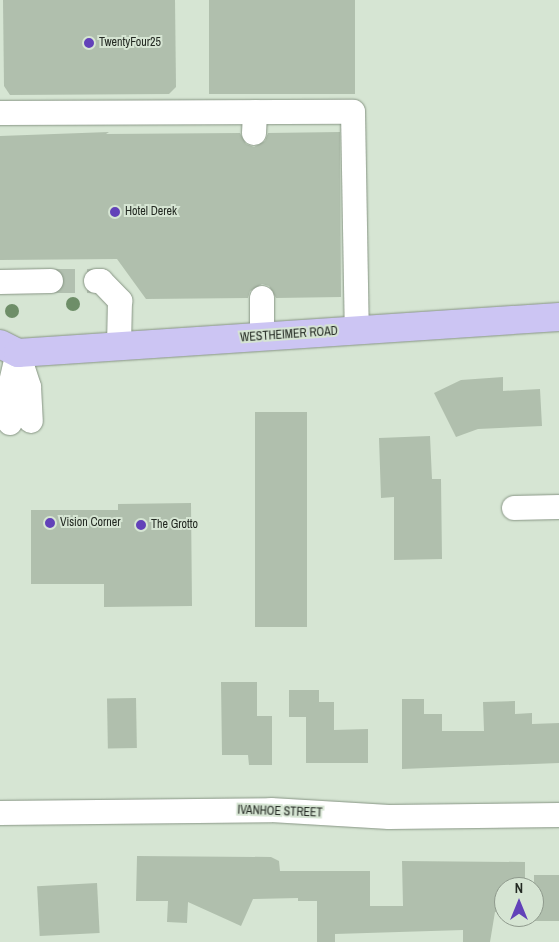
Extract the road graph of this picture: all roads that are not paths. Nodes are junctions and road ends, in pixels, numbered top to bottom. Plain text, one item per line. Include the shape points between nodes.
1 (0, 113) edge
2 (51, 281) tunnel mouth
3 (96, 281) tunnel mouth
4 (0, 282) edge
5 (262, 298) dead end
6 (559, 317) edge
7 (357, 331) junction
8 (262, 337) junction
9 (119, 346) junction
10 (6, 354) edge
11 (21, 422) dead end
12 (559, 507) edge
13 (514, 508) dead end
14 (0, 812) edge
15 (559, 815) edge

1 - 7 street via 245,113 284,102 331,102 353,112
2 - 4 street
3 - 9 street via 101,281 120,301
5 - 8 street
6 - 7 main road, WESTHEIMER ROAD
7 - 8 main road, WESTHEIMER ROAD
8 - 9 main road, WESTHEIMER ROAD
9 - 10 main road, WESTHEIMER ROAD
10 - 11 street via 9,391
12 - 13 street
14 - 15 street, IVANHOE STREET via 270,810 389,817

